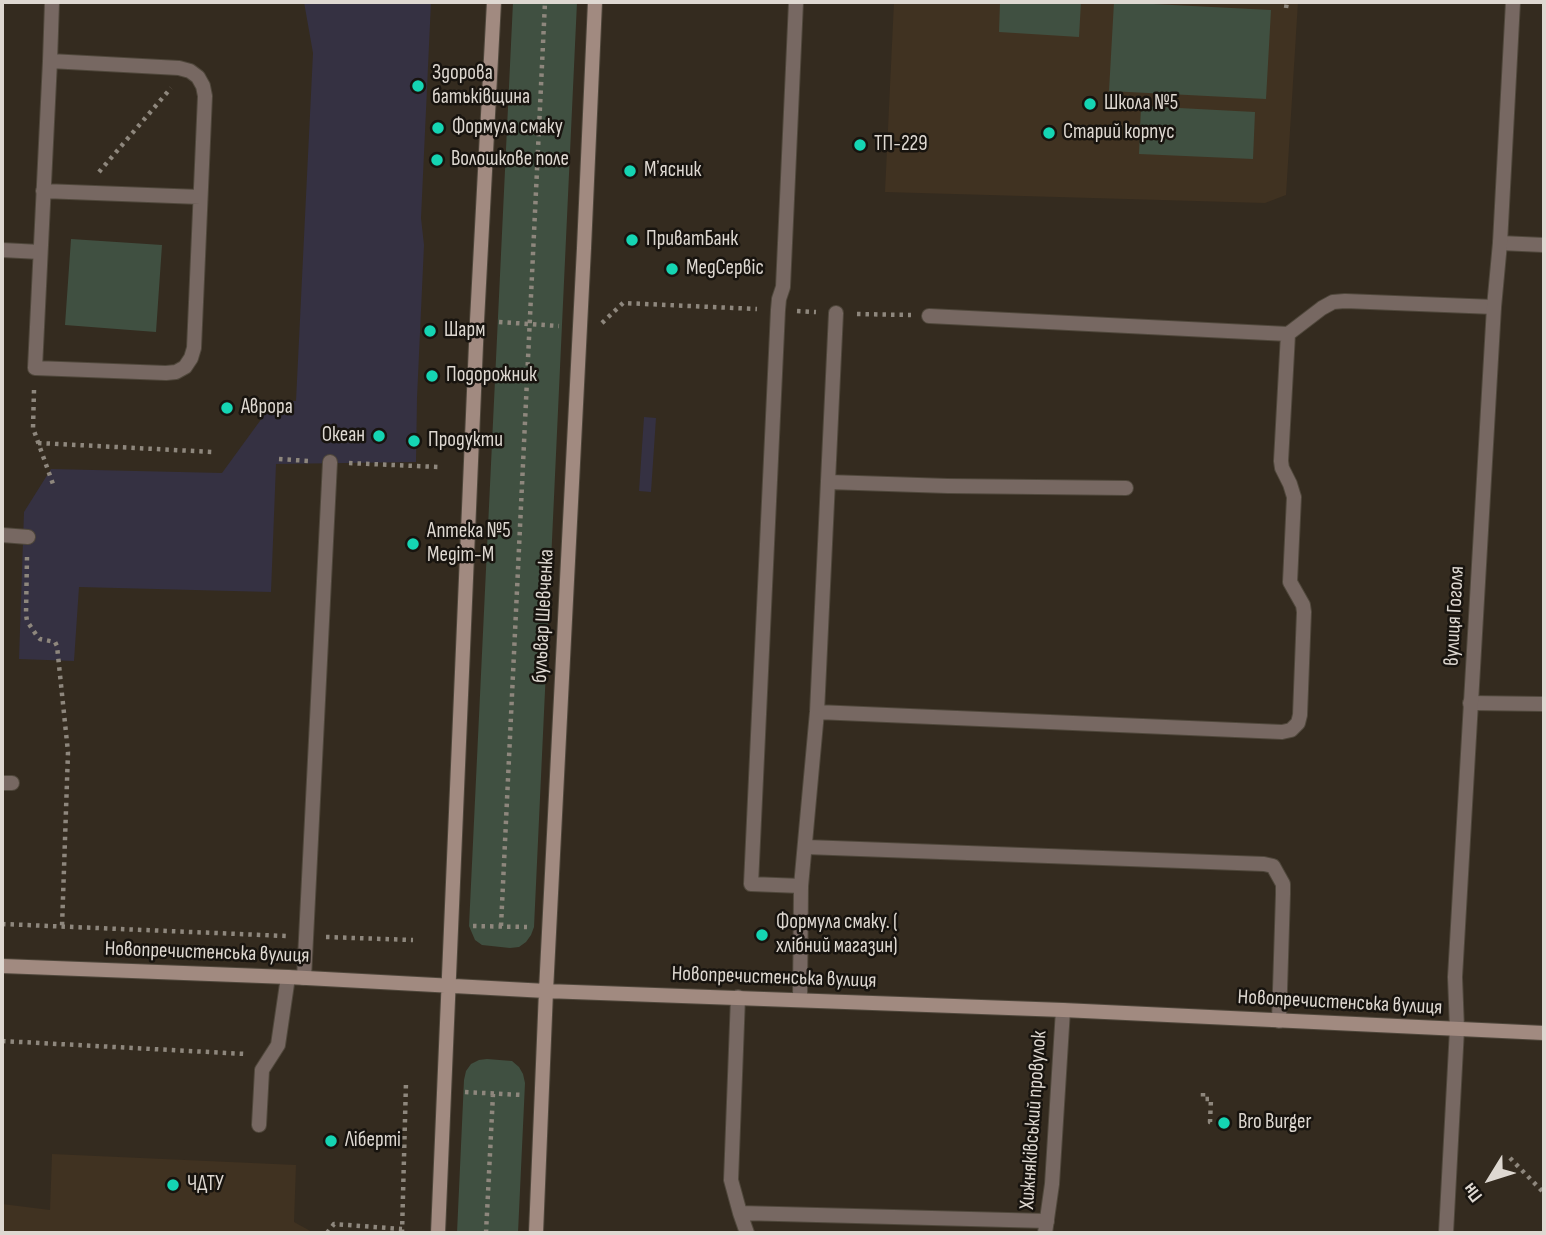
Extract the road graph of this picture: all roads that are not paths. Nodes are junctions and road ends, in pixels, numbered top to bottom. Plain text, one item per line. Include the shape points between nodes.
1 (52, 2) edge
2 (494, 2) edge
3 (595, 2) edge
4 (796, 2) edge
5 (1513, 2) edge
6 (50, 61) junction
7 (43, 191) junction
8 (200, 197) junction
9 (1500, 243) junction
10 (1544, 244) edge
11 (2, 250) edge
12 (40, 252) junction
13 (1494, 307) junction
14 (836, 313) dead end
15 (929, 316) dead end
16 (1288, 334) junction
17 (330, 462) road end
18 (828, 482) junction
19 (1126, 488) dead end
20 (2, 535) edge
21 (28, 537) road end
22 (1470, 703) junction
23 (1544, 704) edge
24 (817, 712) junction
25 (806, 847) junction
26 (801, 886) junction
27 (2, 967) edge
28 (288, 977) junction
29 (304, 978) junction
30 (449, 985) junction
31 (546, 991) junction
32 (738, 997) junction
33 (800, 999) junction
34 (1063, 1010) junction
35 (1279, 1021) junction
36 (1457, 1029) junction
37 (1544, 1033) edge
38 (259, 1125) dead end
39 (740, 1213) junction
40 (1046, 1227) edge
41 (438, 1233) edge
42 (536, 1233) edge
43 (747, 1233) edge
44 (1446, 1233) edge

1 - 6 street
2 - 30 main road
3 - 31 main road, бульвар Шевченка
4 - 26 street via 751,884
5 - 9 street, вулиця Гоголя
6 - 7 street
6 - 8 street via 180,68 198,77 205,96
7 - 8 street
7 - 12 street
8 - 12 street via 194,348 185,367 176,372 35,368
9 - 10 street
9 - 13 street, вулиця Гоголя
11 - 12 street
13 - 16 street via 1333,302
13 - 22 street, вулиця Гоголя
14 - 18 street
15 - 16 street
16 - 24 street via 1281,461 1294,497 1290,582 1304,612 1300,715 1291,730
17 - 29 street
18 - 19 street
18 - 24 street
20 - 21 street
22 - 23 street
22 - 36 street, вулиця Гоголя via 1455,977
24 - 25 street
25 - 26 street
25 - 35 street via 1273,866 1283,884
26 - 33 street
27 - 28 main road, Новопречистенська вулиця
28 - 29 main road, Новопречистенська вулиця
28 - 38 street via 279,1041 262,1069
29 - 30 main road, Новопречистенська вулиця
30 - 31 main road, Новопречистенська вулиця
30 - 41 main road
31 - 32 main road, Новопречистенська вулиця
31 - 42 main road, бульвар Шевченка
32 - 33 main road, Новопречистенська вулиця
32 - 39 street via 731,1180
33 - 34 main road, Новопречистенська вулиця
34 - 35 main road, Новопречистенська вулиця
34 - 40 street, Хижняківський провулок
35 - 36 main road, Новопречистенська вулиця
36 - 37 main road, Новопречистенська вулиця
36 - 44 street, вулиця Гоголя
39 - 40 street
39 - 43 street

